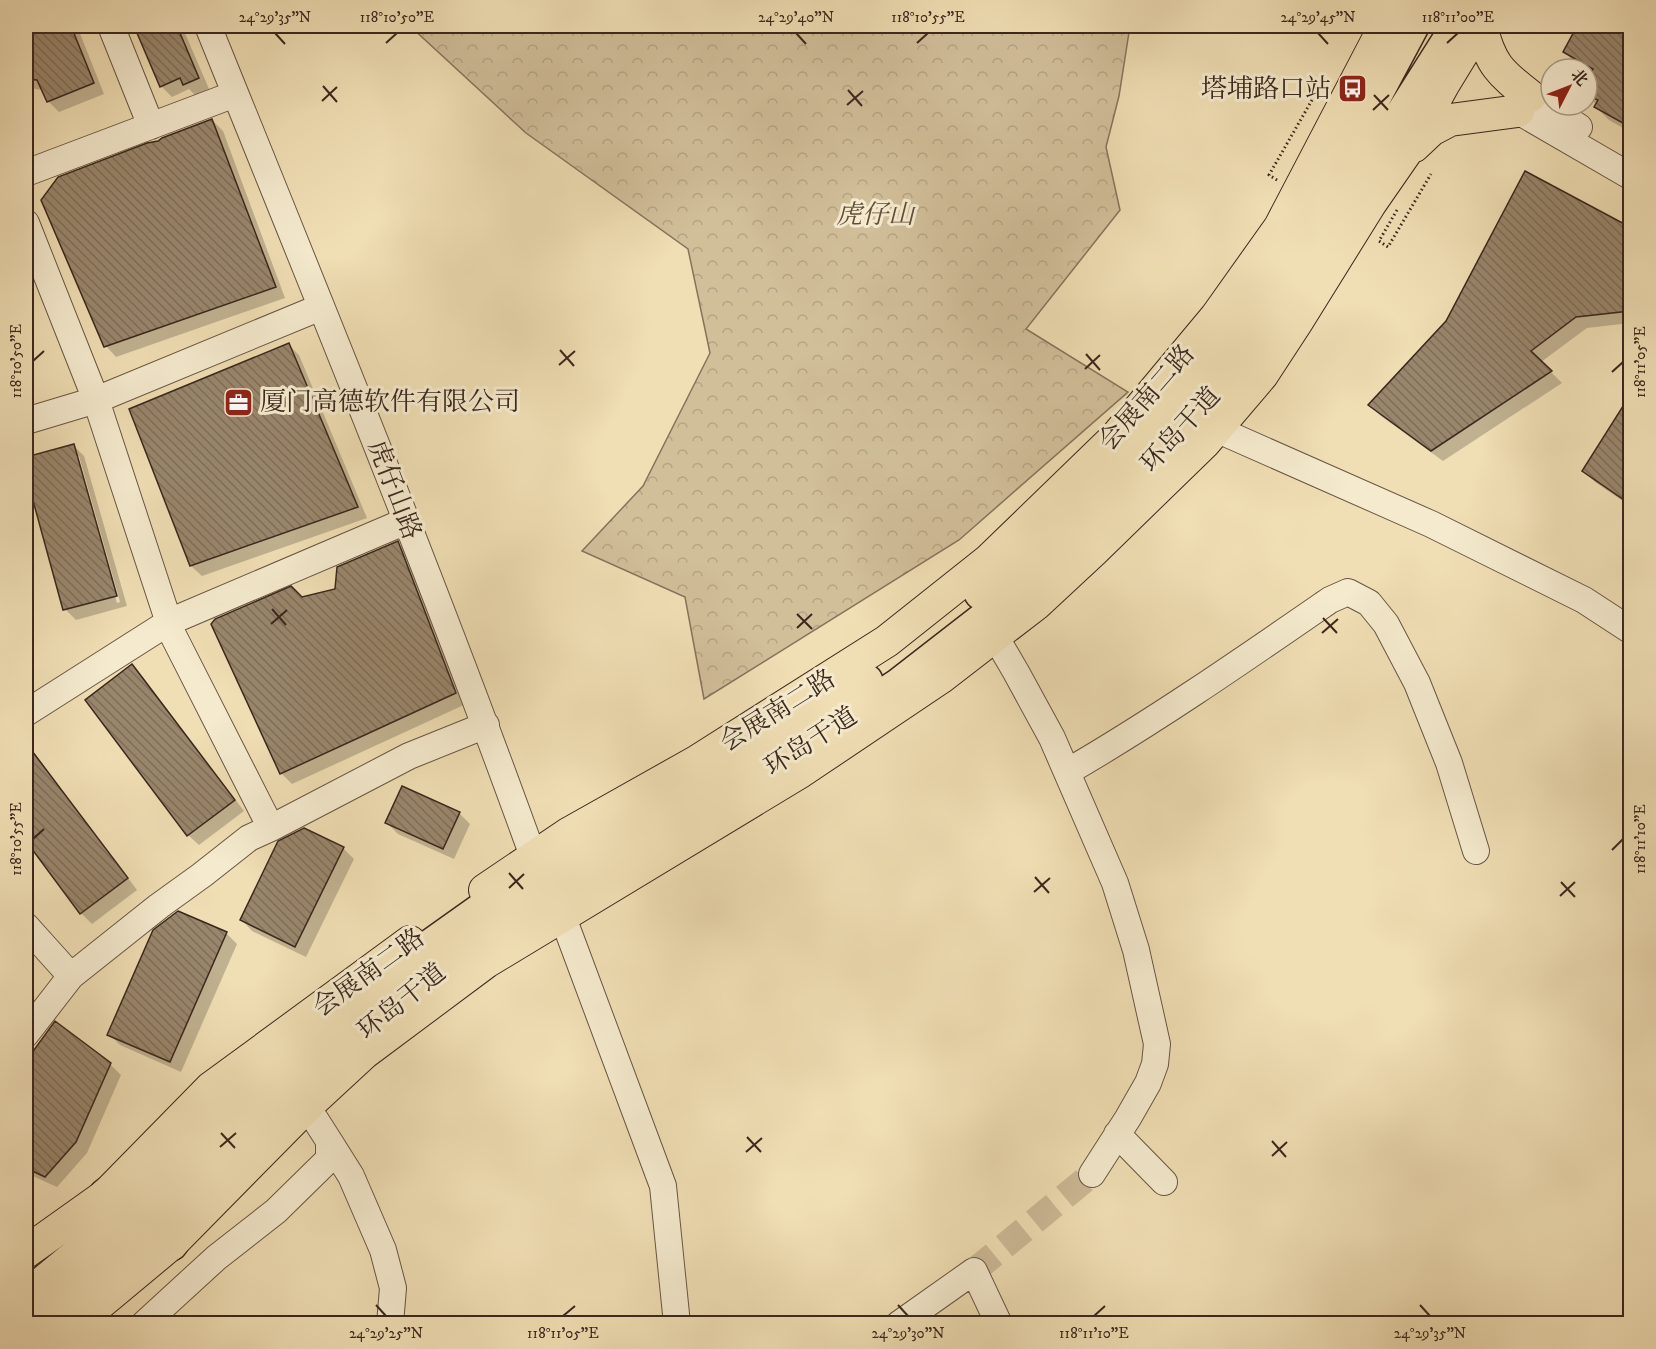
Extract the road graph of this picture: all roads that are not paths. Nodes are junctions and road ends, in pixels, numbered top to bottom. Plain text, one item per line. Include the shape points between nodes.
1 (111, 26) edge
2 (208, 26) edge
3 (1397, 26) edge
4 (1412, 26) edge
5 (1458, 26) edge
6 (1480, 26) edge
7 (1378, 38) edge
8 (235, 94) junction
9 (1524, 103) junction
10 (151, 126) junction
11 (1406, 152) junction
12 (1630, 159) edge
13 (26, 173) edge
14 (1630, 176) edge
15 (26, 224) edge
16 (321, 307) junction
17 (1287, 337) junction
18 (1220, 387) junction
19 (96, 400) junction
20 (26, 421) edge
21 (1216, 429) junction
22 (406, 521) junction
23 (169, 622) junction
24 (989, 628) junction
25 (1630, 630) edge
26 (26, 713) edge
27 (486, 725) junction
28 (1067, 772) junction
29 (271, 828) junction
30 (1476, 851) dead end
31 (533, 856) junction
32 (562, 915) junction
33 (26, 926) edge
34 (71, 976) junction
35 (26, 1034) edge
36 (318, 1120) junction
37 (1118, 1134) junction
38 (222, 1139) junction
39 (1092, 1174) tunnel mouth
40 (1164, 1182) dead end
41 (106, 1195) junction
42 (171, 1244) junction
43 (26, 1252) edge
44 (26, 1297) edge
45 (30, 1323) edge
46 (75, 1323) edge
47 (98, 1323) edge
48 (144, 1323) edge
49 (390, 1323) edge
50 (676, 1323) edge
51 (899, 1323) edge
52 (999, 1323) edge

1 - 10 street
2 - 8 street, 虎仔山路
3 - 7 highway
4 - 38 highway, 环岛干道 via 1325,189 1257,295 1182,391 1103,478 1011,566 922,645 836,700 501,896 411,960 255,1085
5 - 18 highway, 环岛干道 via 1309,261
6 - 9 main road via 1494,63
6 - 11 main road
7 - 31 main road, 会展南二路 via 1280,227 1216,317 1116,437 989,560 887,641 696,762
8 - 10 street
8 - 16 street, 虎仔山路
9 - 11 main road via 1450,120 1431,130
9 - 12 street
9 - 14 street
10 - 13 street
11 - 17 main road
15 - 19 street
16 - 19 street
16 - 22 street, 虎仔山路
17 - 18 highway
17 - 21 main road via 1262,375
18 - 24 highway, 环岛干道 via 1172,443
19 - 20 street
19 - 23 street
21 - 24 main road via 1036,604
21 - 25 street via 1431,524 1584,600
22 - 23 street
22 - 27 street, 虎仔山路
23 - 26 street
23 - 29 street
24 - 28 street via 1047,728
24 - 32 main road via 940,678 800,772
24 - 38 highway, 环岛干道 via 780,764 513,917 435,974 276,1108
27 - 29 street via 409,756
27 - 31 street, 虎仔山路
28 - 30 street via 1348,592 1369,603 1386,624 1417,683 1449,763
28 - 37 street via 1115,883 1136,950 1157,1044 1148,1083
29 - 34 street via 249,838
31 - 41 main road, 会展南二路 via 211,1088
32 - 36 main road via 486,962 364,1053
32 - 50 street via 663,1186
33 - 34 street
34 - 35 street
36 - 42 main road
36 - 47 street via 163,1268
36 - 48 street via 329,1159 276,1211
36 - 49 street via 351,1176 383,1250 393,1288
37 - 39 street
37 - 40 street
38 - 41 highway
38 - 42 highway
38 - 44 highway, 环岛干道
38 - 45 highway, 环岛干道 via 161,1218
41 - 43 main road, 会展南二路
42 - 46 main road
51 - 52 street via 974,1271

